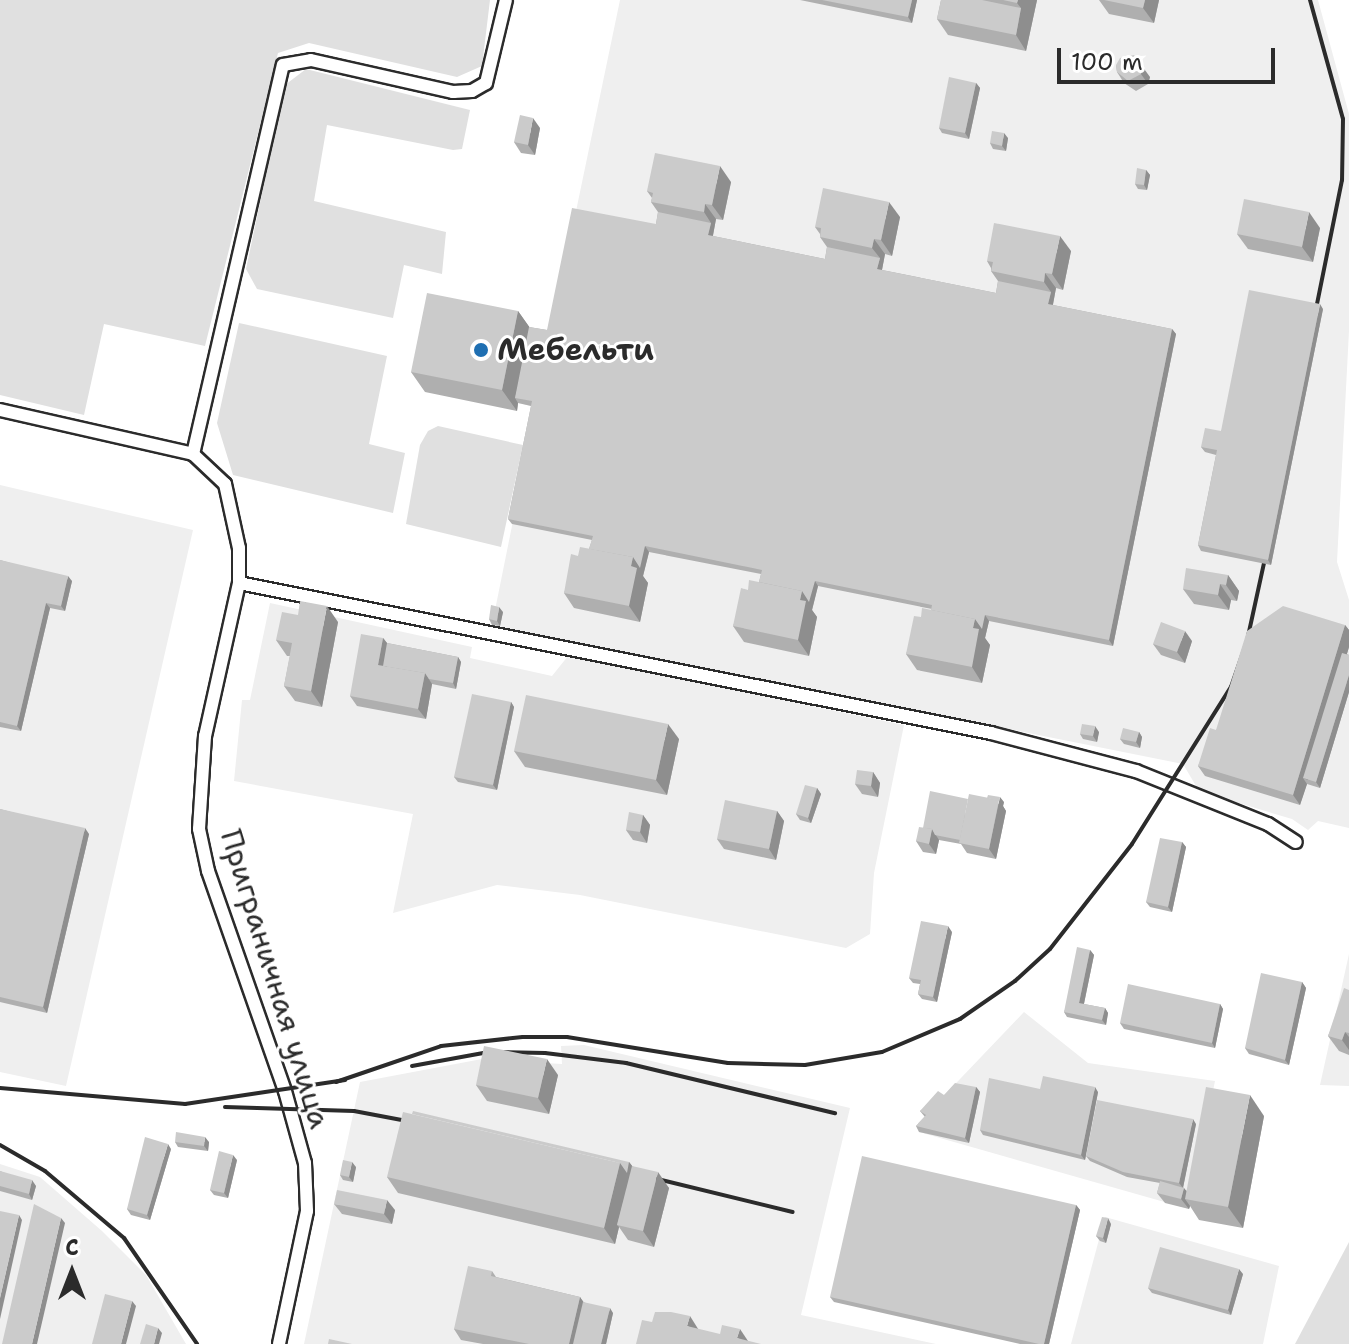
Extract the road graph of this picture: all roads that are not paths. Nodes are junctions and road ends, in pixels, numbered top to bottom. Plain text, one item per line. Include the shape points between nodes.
1 (506, 0) edge
2 (0, 410) edge
3 (193, 454) junction
4 (239, 583) junction
5 (1296, 842) dead end
6 (279, 1344) edge

1 - 3 street via 486,83 472,91 453,92 311,60 283,65
2 - 3 street
3 - 4 street, Приграничная улица via 225,484 239,548
4 - 5 street via 991,733 1148,775 1268,824
4 - 6 street, Приграничная улица via 205,736 199,829 208,871 305,1163 307,1211

